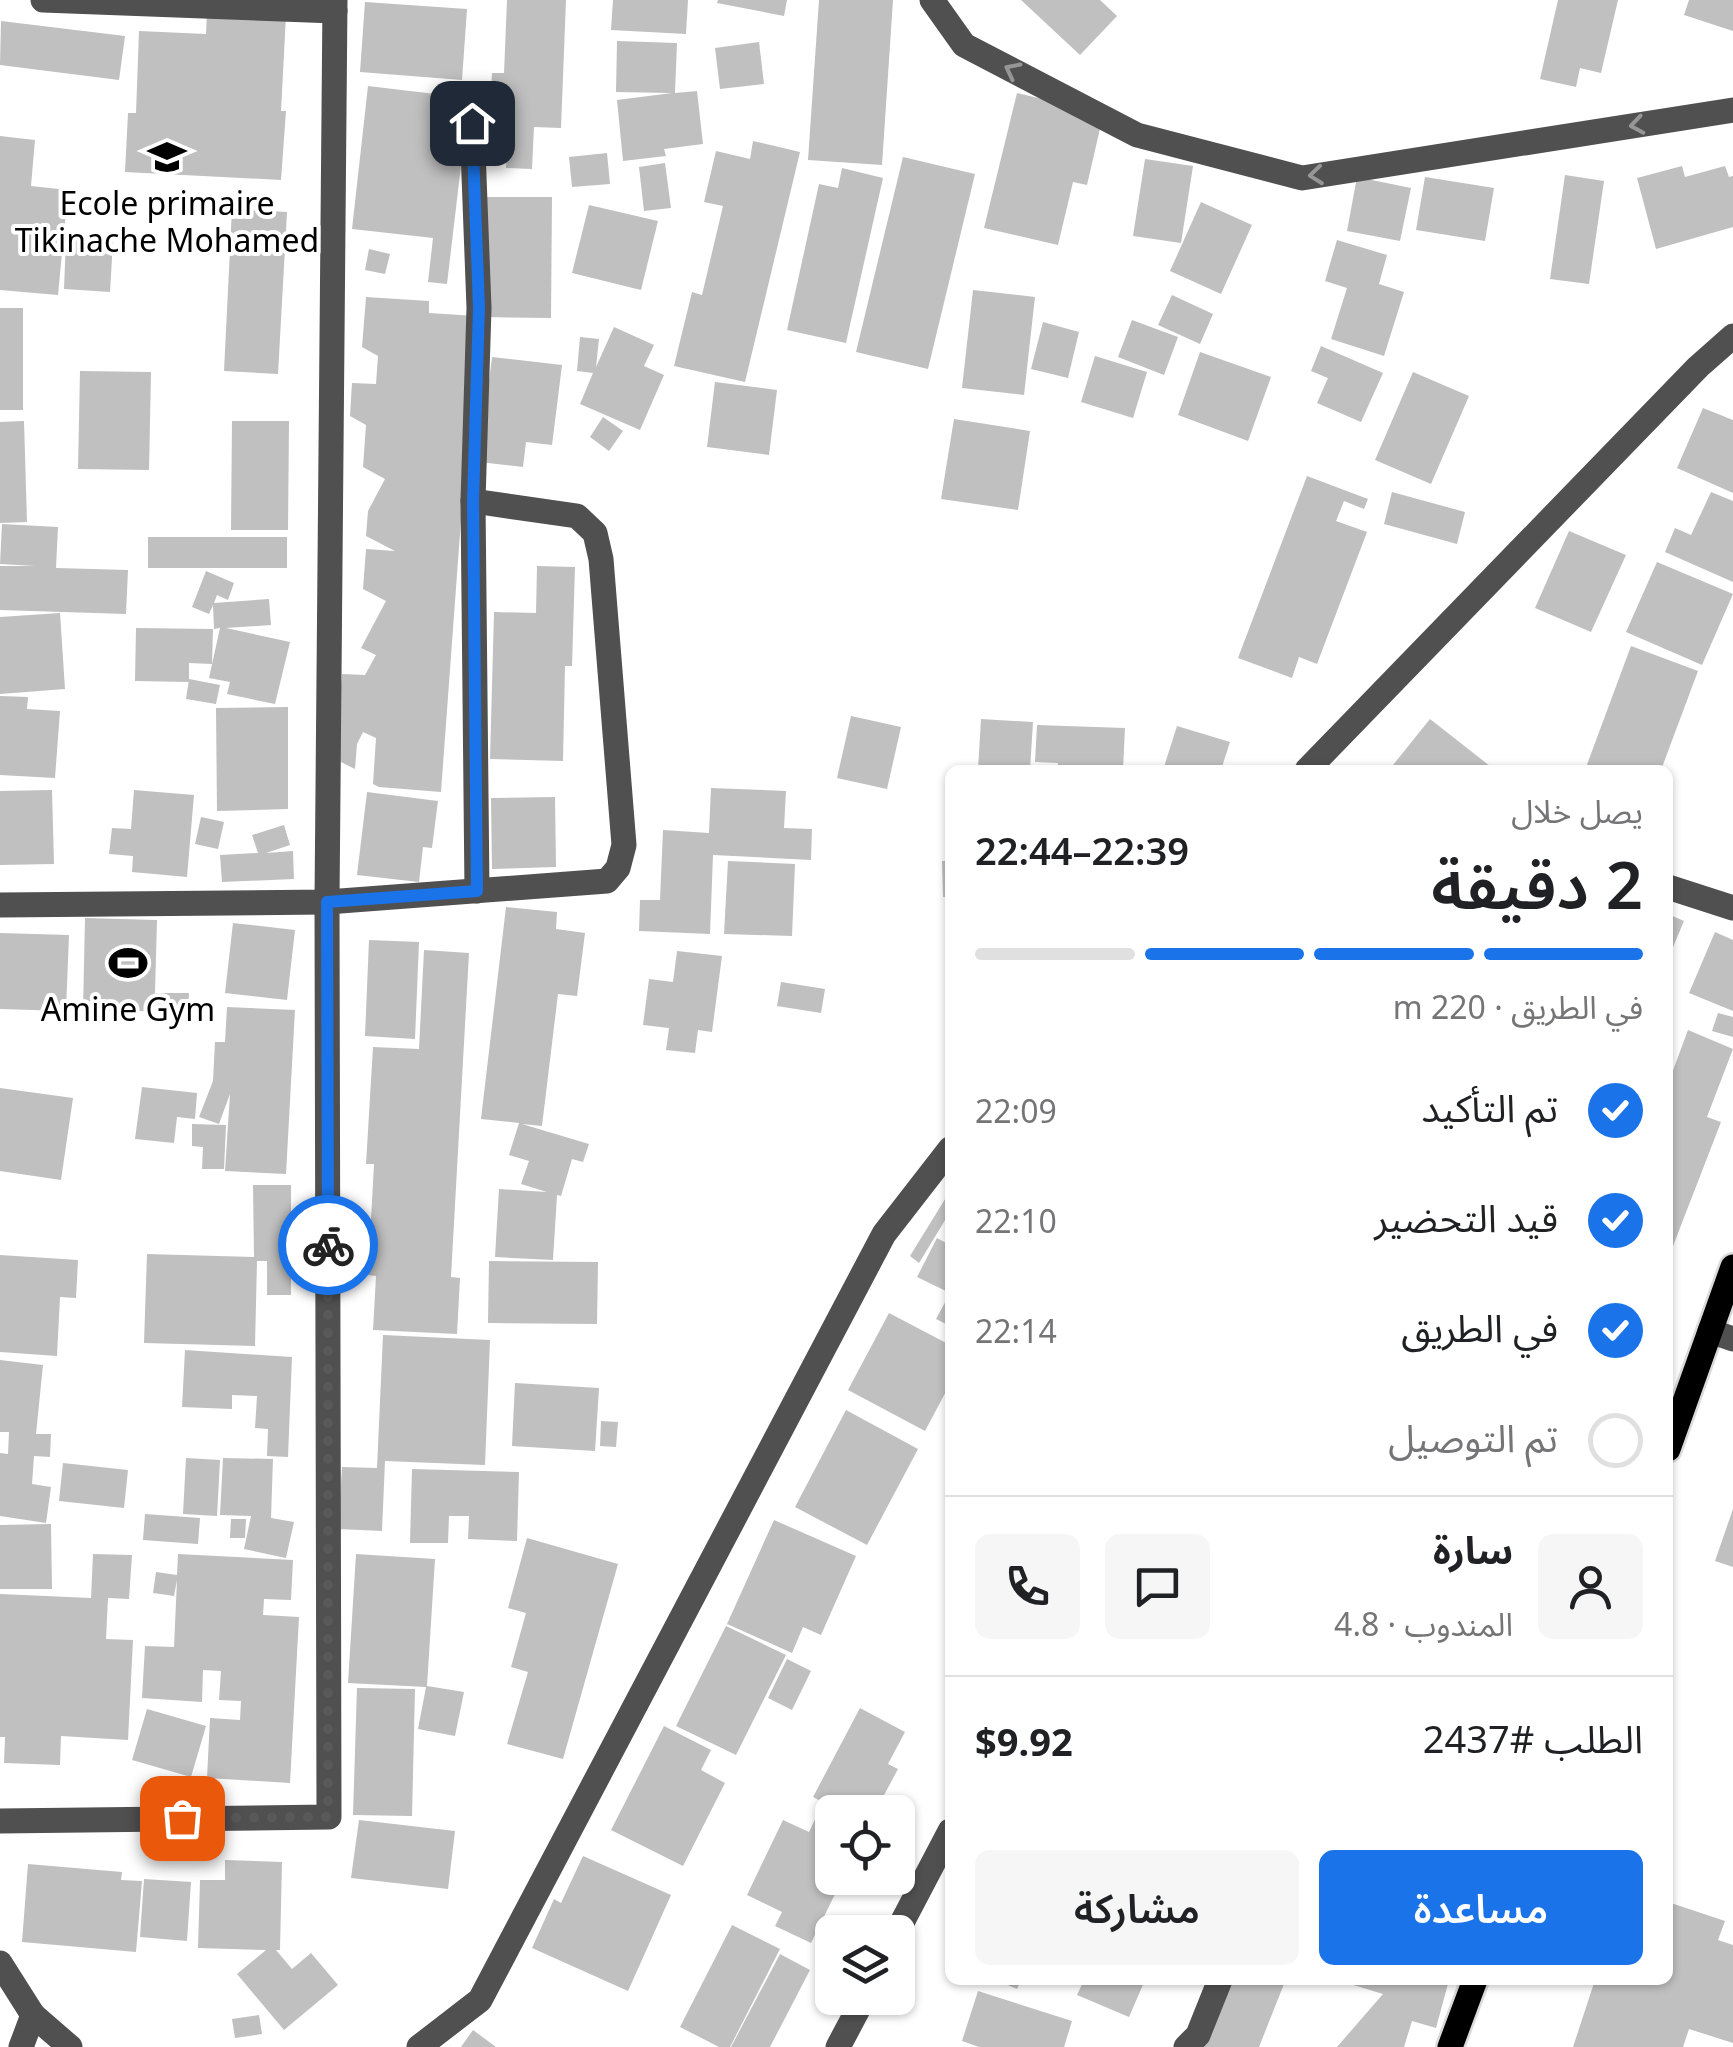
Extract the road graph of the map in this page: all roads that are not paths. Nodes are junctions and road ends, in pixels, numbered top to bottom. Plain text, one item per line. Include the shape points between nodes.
1 (44, 0) edge
2 (932, 0) edge
3 (335, 5) edge
4 (1733, 110) edge
5 (472, 123) dead end
6 (1733, 336) edge
7 (473, 501) junction
8 (1312, 765) edge
9 (1673, 889) edge
10 (477, 891) junction
11 (327, 902) junction
12 (0, 905) edge
13 (1733, 908) edge
14 (945, 1155) edge
15 (1733, 1267) edge
16 (1721, 1335) edge
17 (1673, 1439) edge
18 (0, 1821) edge
19 (945, 1841) edge
20 (907, 1915) edge
21 (0, 1963) edge
22 (1218, 1985) edge
23 (1474, 1985) edge
24 (33, 2015) junction
25 (855, 2015) edge
26 (21, 2047) edge
27 (70, 2047) edge
28 (419, 2047) edge
29 (838, 2047) edge
30 (1186, 2047) edge
31 (1450, 2047) edge

1 - 3 street
4 -> 2 street via 1302,178 1137,135 964,45
3 - 11 street
5 - 7 street via 479,308
6 - 8 street
7 - 10 street
7 - 10 street via 577,516 595,532 624,845 607,881
9 - 13 street
10 - 11 street
11 - 12 street
11 - 18 street via 328,1817
14 - 28 street via 884,1234 480,2000
15 - 16 main road
16 - 17 main road
19 - 20 street
21 - 24 street
22 - 30 street via 1198,2035
23 - 31 main road
24 - 26 street
24 - 27 street
25 - 29 street

